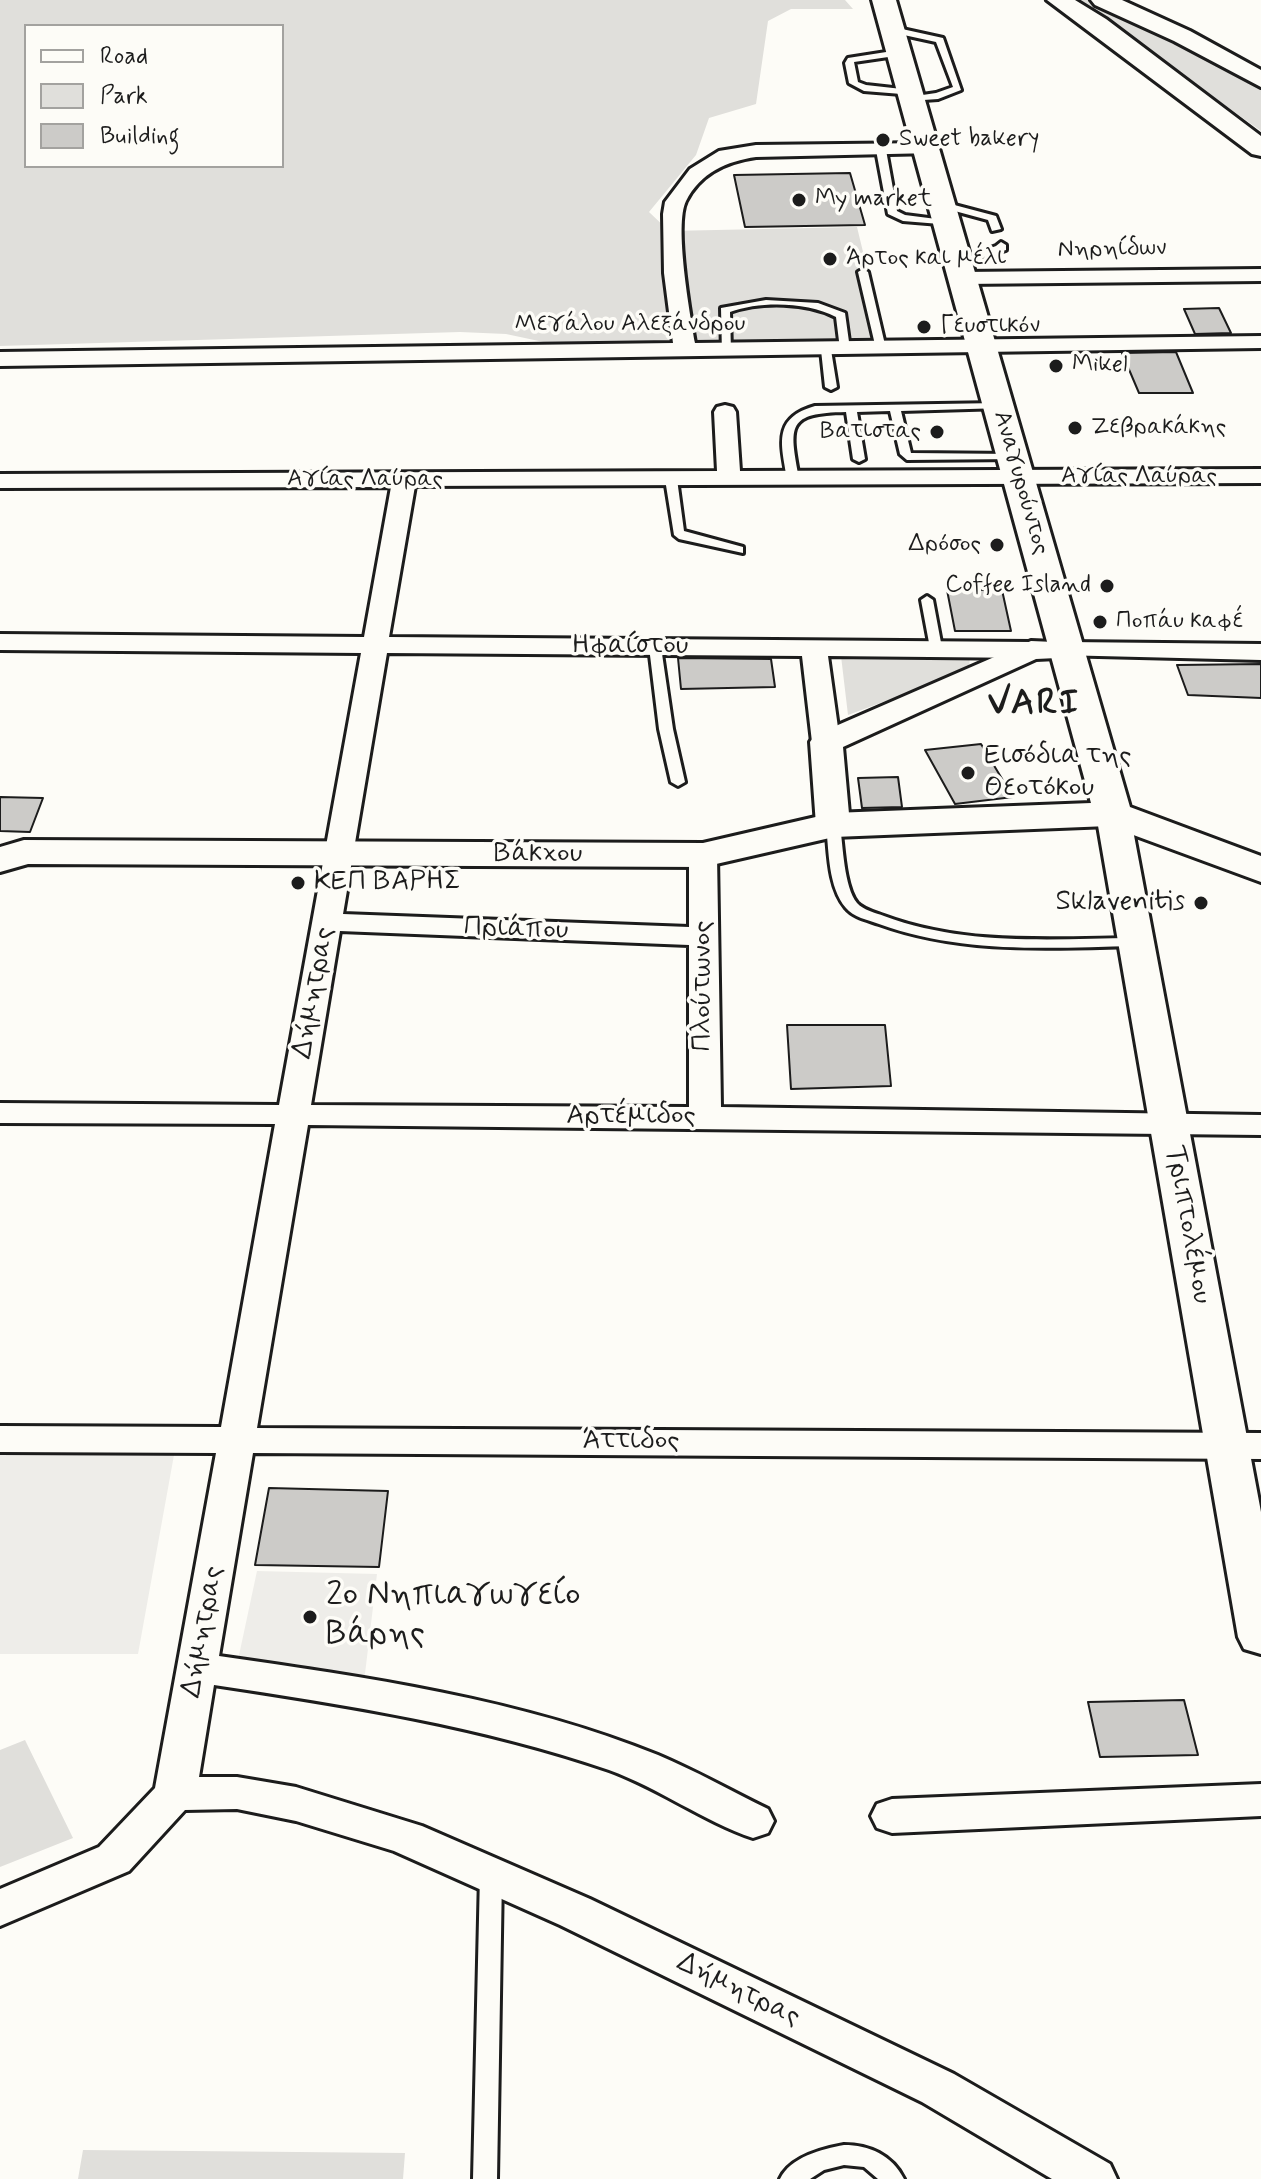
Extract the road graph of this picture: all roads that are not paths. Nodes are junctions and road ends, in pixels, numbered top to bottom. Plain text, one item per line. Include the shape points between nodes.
1 (884, 0) edge
2 (1059, 0) edge
3 (1103, 0) edge
4 (896, 42) junction
5 (1261, 80) edge
6 (912, 96) junction
7 (1261, 148) edge
8 (927, 149) junction
9 (881, 150) junction
10 (945, 214) junction
11 (996, 229) dead end
12 (1001, 245) dead end
13 (961, 270) junction
14 (863, 272) dead end
15 (1261, 275) edge
16 (1261, 342) edge
17 (983, 347) junction
18 (0, 349) edge
19 (881, 349) junction
20 (835, 350) junction
21 (685, 352) junction
22 (726, 352) junction
23 (391, 353) junction
24 (0, 359) edge
25 (831, 387) dead end
26 (999, 406) junction
27 (851, 408) junction
28 (895, 408) junction
29 (725, 412) dead end
30 (859, 459) dead end
31 (1016, 467) junction
32 (1261, 476) edge
33 (793, 478) junction
34 (671, 479) junction
35 (729, 479) junction
36 (404, 480) junction
37 (0, 481) edge
38 (739, 550) dead end
39 (927, 600) dead end
40 (0, 642) edge
41 (376, 643) junction
42 (655, 647) junction
43 (814, 647) junction
44 (936, 648) junction
45 (1049, 650) junction
46 (1261, 652) edge
47 (826, 742) junction
48 (678, 782) dead end
49 (1113, 814) junction
50 (833, 825) junction
51 (8, 854) edge
52 (339, 854) junction
53 (703, 855) junction
54 (1250, 862) edge
55 (327, 922) junction
56 (704, 937) junction
57 (1135, 942) junction
58 (0, 1113) edge
59 (294, 1115) junction
60 (705, 1117) junction
61 (1169, 1124) junction
62 (1261, 1125) edge
63 (0, 1439) edge
64 (237, 1440) junction
65 (1243, 1445) edge
66 (1261, 1637) edge
67 (198, 1668) junction
68 (175, 1794) junction
69 (1261, 1800) edge
70 (892, 1816) dead end
71 (753, 1821) dead end
72 (491, 1875) junction
73 (0, 1908) edge
74 (485, 2179) edge
75 (792, 2179) edge
76 (892, 2179) edge
77 (1093, 2179) edge

1 - 4 main road, Αναγυρούντος
2 - 7 main road
3 - 5 main road
4 - 6 main road, Αναγυρούντος
4 - 6 lane via 851,60 854,83
4 - 6 lane via 940,40 958,88
6 - 8 main road, Αναγυρούντος
8 - 9 street
8 - 10 main road, Αναγυρούντος
9 - 10 lane via 892,212 903,218
9 - 21 street via 739,153 697,173 675,202 673,214 674,273
10 - 11 lane via 992,218
10 - 13 main road, Αναγυρούντος
12 - 13 lane
13 - 15 street, Νηρηίδων
13 - 17 main road, Αναγυρούντος
14 - 19 lane
16 - 17 street, Μεγάλου Αλεξάνδρου
17 - 19 street, Μεγάλου Αλεξάνδρου
17 - 26 main road, Αναγυρούντος
18 - 23 street via 379,338 390,344
19 - 20 street, Μεγάλου Αλεξάνδρου
20 - 22 street, Μεγάλου Αλεξάνδρου
20 - 22 lane via 841,315 833,309 749,304 725,310
20 - 25 lane
21 - 22 street, Μεγάλου Αλεξάνδρου
21 - 23 street, Μεγάλου Αλεξάνδρου
23 - 24 street, Μεγάλου Αλεξάνδρου
26 - 28 lane
26 - 31 main road, Αναγυρούντος
27 - 28 lane
27 - 30 lane
27 - 33 lane via 815,409 793,417 787,429
28 - 31 lane via 911,458
29 - 35 street
31 - 32 street, Αγίας Λαύρας
31 - 33 street, Αγίας Λαύρας
31 - 45 main road, Αναγυρούντος
33 - 35 street, Αγίας Λαύρας
34 - 35 street, Αγίας Λαύρας
34 - 36 street, Αγίας Λαύρας
34 - 38 lane via 678,532
36 - 37 street, Αγίας Λαύρας
36 - 41 street, Δήμητρας
39 - 44 lane
40 - 41 street, Ηφαίστου
41 - 42 street, Ηφαίστου
41 - 52 street, Δήμητρας
42 - 43 street, Ηφαίστου
42 - 48 lane
43 - 44 street, Ηφαίστου
43 - 47 street
44 - 45 street, Ηφαίστου
45 - 46 street, Ηφαίστου
45 - 47 street
45 - 49 main road, Αναγυρούντος
47 - 50 street
49 - 50 main road, Βάκχου
49 - 54 main road
49 - 57 street, Τριπτολέμου
50 - 53 main road, Βάκχου
50 - 57 lane via 845,894 854,908 888,923 982,943
51 - 52 main road, Βάκχου
52 - 53 main road, Βάκχου
52 - 55 street, Δήμητρας
53 - 56 street, Πλούτωνος
55 - 56 street, Πριάπου
55 - 59 street, Δήμητρας
56 - 60 street, Πλούτωνος
57 - 61 street, Τριπτολέμου
58 - 59 street, Αρτέμιδος
59 - 60 street, Αρτέμιδος
59 - 64 street, Δήμητρας
60 - 61 street, Αρτέμιδος
61 - 62 street, Αρτέμιδος
61 - 65 street, Τριπτολέμου
63 - 64 street, Άττιδος
64 - 65 street, Άττιδος
64 - 67 street, Δήμητρας
65 - 66 street, Τριπτολέμου
67 - 68 street, Δήμητρας
67 - 71 street via 369,1693 526,1729 629,1761
68 - 72 street, Δήμητρας via 237,1793 296,1804 407,1838
68 - 73 street via 114,1859
69 - 70 street
72 - 74 lane
72 - 77 street, Δήμητρας via 938,2088
75 - 76 lane via 832,2154 859,2154

